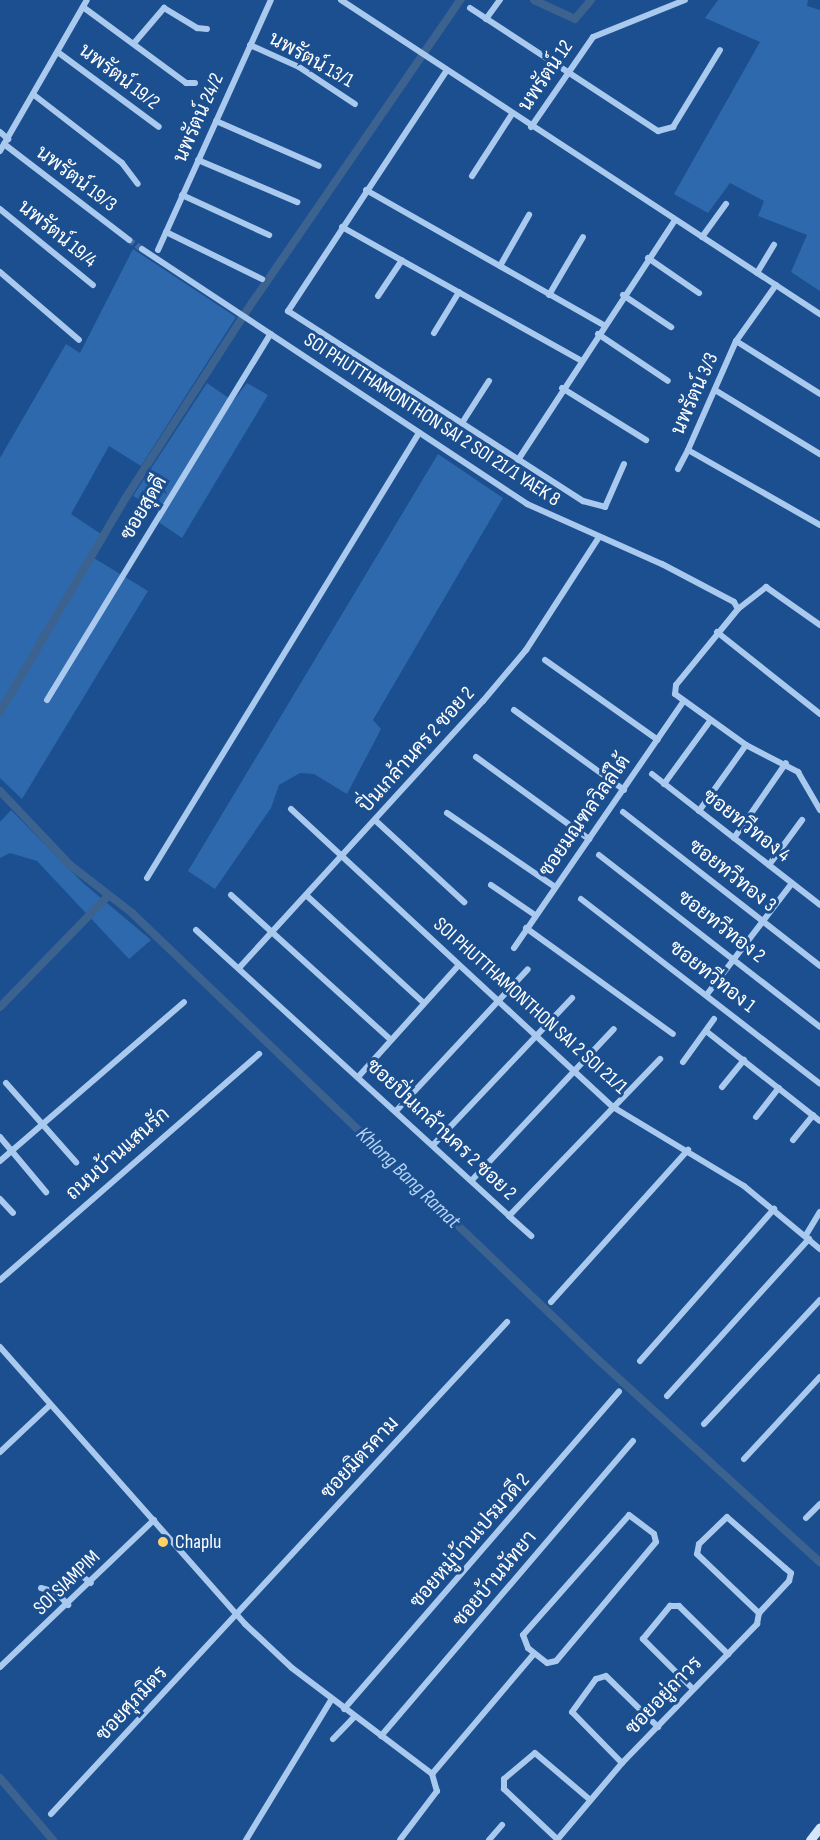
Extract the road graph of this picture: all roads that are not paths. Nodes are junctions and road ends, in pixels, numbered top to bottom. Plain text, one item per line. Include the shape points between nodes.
1 (87, 0) edge
2 (271, 0) edge
3 (341, 0) edge
4 (500, 0) edge
5 (685, 0) edge
6 (83, 7) junction
7 (470, 8) dead end
8 (486, 19) junction
9 (207, 29) dead end
10 (135, 42) junction
11 (250, 45) junction
12 (720, 50) dead end
13 (59, 53) junction
14 (447, 70) junction
15 (566, 74) junction
16 (195, 83) dead end
17 (34, 95) junction
18 (355, 104) dead end
19 (512, 114) junction
20 (216, 121) junction
21 (159, 127) dead end
22 (531, 127) junction
23 (0, 132) edge
24 (6, 141) junction
25 (0, 151) edge
26 (198, 160) junction
27 (319, 166) dead end
28 (471, 176) dead end
29 (138, 184) dead end
30 (366, 190) junction
31 (182, 195) junction
32 (297, 202) dead end
33 (726, 204) dead end
34 (0, 209) edge
35 (529, 215) dead end
36 (675, 220) junction
37 (342, 227) junction
38 (166, 232) junction
39 (269, 235) dead end
40 (583, 237) dead end
41 (702, 237) junction
42 (129, 240) tunnel mouth
43 (774, 245) dead end
44 (142, 249) tunnel mouth
45 (158, 250) dead end
46 (648, 258) junction
47 (402, 260) junction
48 (500, 266) junction
49 (0, 272) edge
50 (757, 273) junction
51 (262, 279) dead end
52 (93, 285) dead end
53 (776, 285) junction
54 (459, 292) junction
55 (699, 293) dead end
56 (549, 295) junction
57 (623, 295) junction
58 (378, 296) dead end
59 (820, 314) edge
60 (604, 325) junction
61 (671, 327) dead end
62 (434, 333) dead end
63 (270, 334) junction
64 (598, 334) junction
65 (79, 340) dead end
66 (736, 341) junction
67 (580, 360) junction
68 (489, 381) dead end
69 (668, 381) dead end
70 (562, 388) junction
71 (716, 390) junction
72 (820, 394) edge
73 (462, 423) junction
74 (419, 433) junction
75 (646, 440) dead end
76 (688, 450) junction
77 (820, 454) edge
78 (518, 460) junction
79 (624, 464) dead end
80 (678, 469) dead end
81 (820, 525) edge
82 (599, 537) junction
83 (738, 609) junction
84 (820, 625) edge
85 (717, 632) junction
86 (545, 660) dead end
87 (47, 700) dead end
88 (683, 702) junction
89 (514, 710) dead end
90 (820, 714) edge
91 (710, 721) junction
92 (658, 740) junction
93 (746, 745) junction
94 (476, 757) dead end
95 (786, 763) junction
96 (652, 774) dead end
97 (664, 784) junction
98 (624, 790) junction
99 (291, 809) dead end
100 (820, 810) edge
101 (699, 811) junction
102 (623, 812) dead end
103 (447, 813) dead end
104 (802, 820) dead end
105 (376, 821) junction
106 (734, 838) junction
107 (589, 839) junction
108 (599, 855) dead end
109 (343, 857) junction
110 (769, 865) junction
111 (147, 878) dead end
112 (792, 883) junction
113 (491, 885) dead end
114 (555, 887) junction
115 (231, 895) dead end
116 (306, 895) junction
117 (581, 899) dead end
118 (464, 902) dead end
119 (820, 905) edge
120 (535, 915) junction
121 (763, 922) junction
122 (526, 928) junction
123 (196, 930) dead end
124 (272, 932) junction
125 (514, 948) dead end
126 (735, 958) junction
127 (459, 965) junction
128 (820, 966) edge
129 (239, 968) junction
130 (528, 969) dead end
131 (708, 993) junction
132 (572, 998) dead end
133 (498, 1000) junction
134 (184, 1002) dead end
135 (424, 1003) junction
136 (714, 1019) dead end
137 (820, 1027) edge
138 (614, 1029) dead end
139 (706, 1031) junction
140 (673, 1034) dead end
141 (535, 1035) junction
142 (391, 1040) junction
143 (258, 1054) dead end
144 (660, 1059) dead end
145 (744, 1060) junction
146 (683, 1062) dead end
147 (573, 1070) junction
148 (359, 1076) junction
149 (6, 1083) dead end
150 (820, 1084) edge
151 (722, 1088) dead end
152 (779, 1088) junction
153 (613, 1107) junction
154 (397, 1110) junction
155 (813, 1115) junction
156 (756, 1117) dead end
157 (820, 1121) edge
158 (42, 1124) junction
159 (0, 1137) edge
160 (793, 1140) dead end
161 (434, 1144) junction
162 (688, 1150) junction
163 (12, 1151) junction
164 (0, 1161) edge
165 (76, 1162) dead end
166 (472, 1180) junction
167 (46, 1192) dead end
168 (0, 1199) edge
169 (774, 1209) junction
170 (820, 1212) edge
171 (12, 1213) dead end
172 (509, 1216) junction
173 (531, 1236) dead end
174 (808, 1237) junction
175 (820, 1250) edge
176 (0, 1280) edge
177 (820, 1300) edge
178 (551, 1302) dead end
179 (507, 1322) dead end
180 (0, 1347) edge
181 (640, 1361) dead end
182 (820, 1377) edge
183 (619, 1392) dead end
184 (667, 1396) dead end
185 (49, 1406) junction
186 (704, 1424) dead end
187 (633, 1441) dead end
188 (0, 1452) edge
189 (744, 1459) dead end
190 (820, 1504) edge
191 (806, 1518) dead end
192 (154, 1520) junction
193 (76, 1571) dead end
194 (91, 1583) junction
195 (41, 1588) dead end
196 (68, 1605) junction
197 (759, 1613) junction
198 (238, 1616) junction
199 (728, 1654) junction
200 (533, 1655) junction
201 (0, 1667) edge
202 (693, 1689) junction
203 (331, 1700) junction
204 (344, 1709) junction
205 (354, 1717) junction
206 (658, 1727) junction
207 (381, 1736) junction
208 (333, 1739) dead end
209 (622, 1763) junction
210 (432, 1774) junction
211 (589, 1799) junction
212 (51, 1814) dead end
213 (502, 1825) dead end
214 (820, 1827) edge
215 (557, 1839) edge
216 (246, 1840) edge
217 (400, 1840) edge
218 (489, 1840) edge
219 (810, 1840) edge

1 - 6 street
2 - 11 street, นพรัตน์ 24/2
3 - 14 street
4 - 8 street
5 - 15 street, นพรัตน์ 12 via 600,32
6 - 10 street
6 - 13 street
7 - 8 street
8 - 15 street
9 - 10 street via 197,28 164,8
10 - 16 street via 186,83
11 - 18 street, นพรัตน์ 13/1 via 299,67
11 - 20 street, นพรัตน์ 24/2
12 - 15 street via 673,127 665,131 651,129
13 - 17 street
13 - 21 street, นพรัตน์ 19/2
14 - 19 street
14 - 30 street
15 - 22 street, นพรัตน์ 12
17 - 24 street
17 - 29 street via 122,163
19 - 22 street
19 - 28 street
20 - 26 street, นพรัตน์ 24/2
20 - 27 street
22 - 36 street
23 - 24 street, นพรัตน์ 19/3
24 - 25 street
24 - 42 street, นพรัตน์ 19/3
26 - 31 street, นพรัตน์ 24/2
26 - 32 street
30 - 37 street
30 - 48 street
31 - 38 street, นพรัตน์ 24/2
31 - 39 street
33 - 41 street
34 - 52 street, นพรัตน์ 19/4
35 - 48 street
36 - 41 street
36 - 46 street
37 - 47 street
37 - 73 street via 288,311
38 - 45 street, นพรัตน์ 24/2
38 - 51 street
40 - 56 street
41 - 50 street
43 - 50 street
44 - 63 street, SOI PHUTTHAMONTHON SAI 2 SOI 21/1 YAEK 8
46 - 55 street
46 - 57 street
47 - 54 street
47 - 58 street
48 - 56 street
49 - 65 street
50 - 53 street
53 - 59 street
53 - 66 street, นพรัตน์ 3/3
54 - 62 street
54 - 67 street
56 - 60 street
57 - 60 street
57 - 61 street
60 - 64 street
63 - 74 street, SOI PHUTTHAMONTHON SAI 2 SOI 21/1 YAEK 8
63 - 87 street, ซอยสุดดี
64 - 67 street
64 - 69 street
66 - 71 street, นพรัตน์ 3/3
66 - 72 street
67 - 70 street
68 - 73 street
70 - 75 street
70 - 78 street
71 - 76 street, นพรัตน์ 3/3
71 - 77 street
73 - 78 street
74 - 82 street, SOI PHUTTHAMONTHON SAI 2 SOI 21/1 YAEK 8 via 527,504
74 - 111 street
76 - 80 street
76 - 81 street, นพรัตน์ 3/3
78 - 79 street via 600,508 608,502
82 - 83 street, SOI PHUTTHAMONTHON SAI 2 SOI 21/1 YAEK 8 via 714,590
82 - 105 street, ปิ่นเกล้านคร 2 ซอย 2 via 526,650
83 - 84 street via 766,587
83 - 85 street
85 - 88 street via 676,685 675,694
85 - 90 street
86 - 92 street
88 - 91 street
88 - 92 street, ซอยมณฑลวิลล์ใต้
89 - 98 street
91 - 93 street
91 - 97 street
92 - 98 street, ซอยมณฑลวิลล์ใต้
93 - 95 street
93 - 101 street
94 - 107 street
95 - 100 street via 804,778
95 - 106 street
96 - 97 street, ซอยทวีทอง 4
97 - 101 street, ซอยทวีทอง 4
98 - 107 street, ซอยมณฑลวิลล์ใต้
99 - 109 street, SOI PHUTTHAMONTHON SAI 2 SOI 21/1
101 - 106 street, ซอยทวีทอง 4
102 - 121 street, ซอยทวีทอง 3
103 - 114 street
104 - 110 street
105 - 109 street, ปิ่นเกล้านคร 2 ซอย 2
105 - 118 street
106 - 110 street, ซอยทวีทอง 4
107 - 114 street, ซอยมณฑลวิลล์ใต้
108 - 126 street, ซอยทวีทอง 2
109 - 116 street, ปิ่นเกล้านคร 2 ซอย 2
109 - 127 street, SOI PHUTTHAMONTHON SAI 2 SOI 21/1
110 - 112 street, ซอยทวีทอง 4
112 - 119 street, ซอยทวีทอง 4
112 - 121 street
113 - 120 street
114 - 120 street, ซอยมณฑลวิลล์ใต้
115 - 124 street
116 - 124 street, ปิ่นเกล้านคร 2 ซอย 2
116 - 135 street
117 - 131 street, ซอยทวีทอง 1
120 - 122 street, ซอยมณฑลวิลล์ใต้
121 - 126 street
121 - 128 street, ซอยทวีทอง 3
122 - 125 street, ซอยมณฑลวิลล์ใต้
122 - 140 street
123 - 129 street, ซอยปิ่นเกล้านคร 2 ซอย 2
124 - 129 street, ปิ่นเกล้านคร 2 ซอย 2
124 - 142 street
126 - 131 street
126 - 137 street, ซอยทวีทอง 2
127 - 133 street, SOI PHUTTHAMONTHON SAI 2 SOI 21/1
127 - 135 street
129 - 148 street, ซอยปิ่นเกล้านคร 2 ซอย 2
130 - 133 street
131 - 150 street, ซอยทวีทอง 1
132 - 141 street
133 - 141 street, SOI PHUTTHAMONTHON SAI 2 SOI 21/1
133 - 154 street
134 - 158 street
135 - 142 street
136 - 139 street
138 - 147 street
139 - 145 street
139 - 146 street
141 - 147 street, SOI PHUTTHAMONTHON SAI 2 SOI 21/1
141 - 161 street
142 - 148 street
143 - 176 street, ถนนบ้านแสนรัก
144 - 153 street, ซอยปิ่นเกล้านคร 2 ซอย 2
145 - 151 street
145 - 152 street
147 - 153 street, SOI PHUTTHAMONTHON SAI 2 SOI 21/1
147 - 166 street
148 - 154 street, ซอยปิ่นเกล้านคร 2 ซอย 2
149 - 158 street
152 - 155 street
152 - 156 street
153 - 162 street, SOI PHUTTHAMONTHON SAI 2 SOI 21/1
153 - 172 street, ซอยปิ่นเกล้านคร 2 ซอย 2
154 - 161 street, ซอยปิ่นเกล้านคร 2 ซอย 2
155 - 157 street
155 - 160 street
158 - 163 street
158 - 165 street
159 - 163 street
161 - 166 street, ซอยปิ่นเกล้านคร 2 ซอย 2
162 - 169 street, SOI PHUTTHAMONTHON SAI 2 SOI 21/1
162 - 178 street
163 - 164 street
163 - 167 street
166 - 172 street, ซอยปิ่นเกล้านคร 2 ซอย 2
168 - 171 street
169 - 174 street, SOI PHUTTHAMONTHON SAI 2 SOI 21/1
169 - 181 street
170 - 174 street
172 - 173 street
174 - 175 street, SOI PHUTTHAMONTHON SAI 2 SOI 21/1
174 - 184 street
177 - 186 street
179 - 198 street, ซอยมิตรคาม
180 - 185 street
182 - 189 street
183 - 204 street, ซอยหมู่บ้านเปรมวดี 2
185 - 188 street
185 - 192 street
187 - 207 street, ซอยบ้านนัทยา
190 - 191 street
192 - 194 street, SOI SIAMPIM
192 - 198 street
193 - 194 street
194 - 196 street, SOI SIAMPIM
195 - 196 street via 56,1592
196 - 201 street, SOI SIAMPIM
197 - 197 street, ซอยอยู่ถาวร via 697,1554 697,1547 730,1517 790,1573
197 - 199 street, ซอยอยู่ถาวร via 757,1624
198 - 203 street
198 - 212 street, ซอยศุภมิตร
199 - 202 street, ซอยอยู่ถาวร
199 - 202 street via 676,1605 657,1620 644,1633 644,1642
200 - 200 street via 547,1664 556,1661 656,1542 654,1534 634,1517 621,1521 523,1635
200 - 210 street
202 - 206 street, ซอยอยู่ถาวร
203 - 204 street
203 - 216 street
204 - 205 street
205 - 207 street
205 - 208 street
206 - 209 street, ซอยอยู่ถาวร
206 - 209 street via 606,1676 596,1679 572,1712
207 - 210 street
209 - 211 street, ซอยอยู่ถาวร
210 - 217 street via 437,1791
211 - 215 street, ซอยอยู่ถาวร
211 - 215 street via 535,1753 503,1781 504,1789
213 - 218 street
214 - 219 main road

